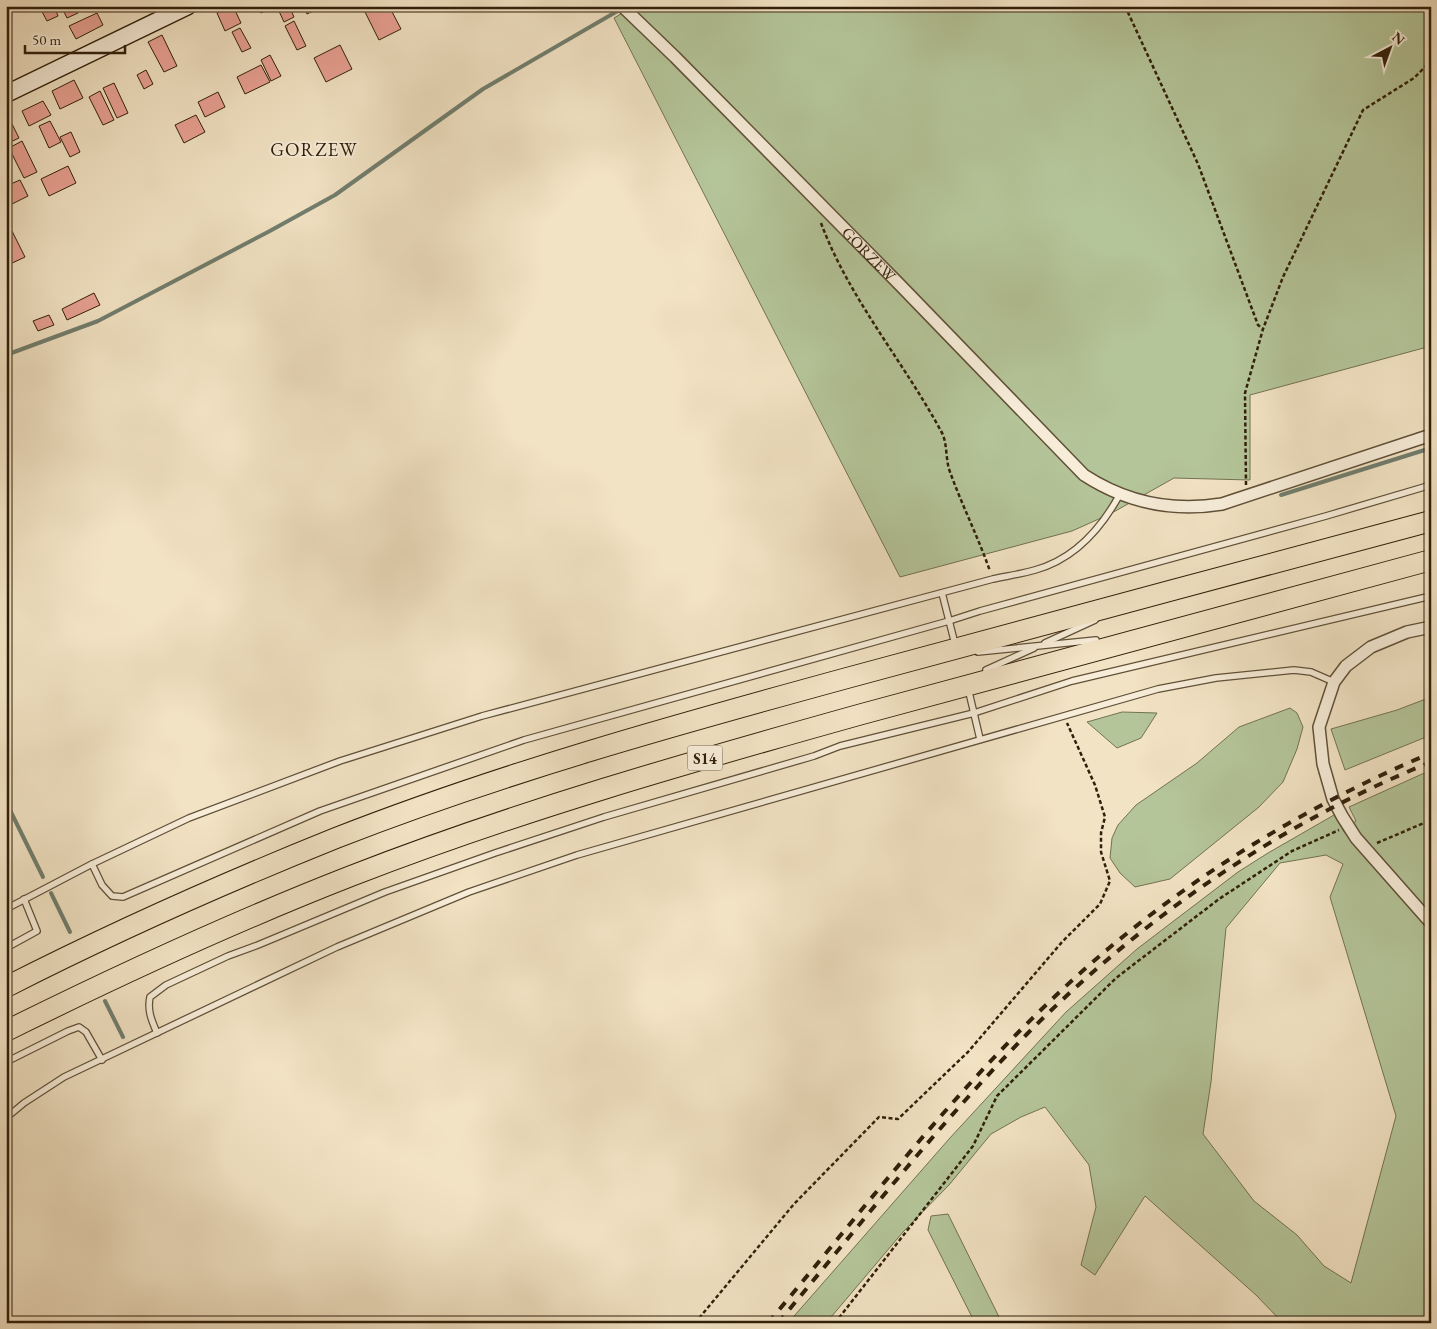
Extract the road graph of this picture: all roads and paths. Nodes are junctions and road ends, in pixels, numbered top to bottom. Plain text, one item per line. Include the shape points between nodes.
1 (188, 6) edge
2 (622, 6) edge
3 (1125, 6) edge
4 (1431, 61) edge
5 (6, 94) edge
6 (825, 209) junction
7 (1263, 329) junction
8 (1431, 435) edge
9 (1431, 485) edge
10 (1120, 494) junction
11 (1247, 495) junction
12 (1431, 521) edge
13 (1431, 560) edge
14 (993, 579) junction
15 (942, 593) junction
16 (1431, 596) edge
17 (1142, 598) junction
18 (1108, 614) dead end
19 (1099, 618) dead end
20 (949, 621) junction
21 (1431, 627) edge
22 (1153, 635) junction
23 (1039, 646) junction
24 (963, 651) junction
25 (972, 679) junction
26 (1334, 682) junction
27 (974, 713) junction
28 (1064, 716) junction
29 (980, 739) junction
30 (1431, 820) edge
31 (1347, 826) junction
32 (1364, 847) junction
33 (92, 864) junction
34 (24, 899) junction
35 (6, 909) edge
36 (1431, 923) edge
37 (6, 948) edge
38 (6, 988) edge
39 (6, 1031) edge
40 (157, 1033) junction
41 (102, 1060) junction
42 (6, 1062) edge
43 (6, 1118) edge
44 (695, 1323) edge
45 (835, 1323) edge

1 - 5 street
2 - 6 street, GORZEW
3 - 7 path via 1198,164 1258,325
4 - 7 path via 1414,78 1363,110 1282,277
6 - 10 street, GORZEW via 1084,475
6 - 14 path via 819,216 831,248 857,297 943,434 949,470
7 - 11 path via 1245,393
8 - 11 street, GORZEW
9 - 20 lane
10 - 11 street, GORZEW via 1152,504 1199,508
10 - 14 lane via 1098,528 1075,550 1037,569
12 - 17 highway, S14
13 - 22 highway, S14
14 - 15 lane
15 - 20 lane
15 - 33 lane via 482,716 340,761 189,818
16 - 27 lane via 1072,681
17 - 18 lane
17 - 24 highway, S14
19 - 23 lane
20 - 24 lane
20 - 33 lane via 524,740 320,811 123,897 112,896 102,885
21 - 26 street via 1407,632 1371,647 1346,666
22 - 23 lane
22 - 25 highway, S14
23 - 24 lane
23 - 25 lane
24 - 38 highway, S14 via 924,657 745,706 570,757 448,797 226,884 91,944
25 - 27 lane
25 - 39 highway, S14 via 936,693 695,760 574,798 353,875 88,990
26 - 28 lane via 1311,672 1294,670 1216,678 1158,689
26 - 31 street via 1319,727 1323,764 1333,799
27 - 29 lane
27 - 40 lane via 840,746 604,817 385,892 166,985 150,997 148,1005
28 - 29 lane
28 - 44 path via 1095,785 1104,817 1101,852 1110,881 1100,904 1062,942 968,1052 898,1119 879,1117 800,1197
29 - 40 lane via 578,854 469,892 337,948
30 - 32 path
31 - 32 street
31 - 45 path via 1292,851 1227,894 1116,978 997,1096 973,1146
32 - 36 street
33 - 34 lane
34 - 35 lane
34 - 37 lane via 37,931
40 - 41 lane
41 - 42 lane via 86,1032 79,1027
41 - 43 lane via 64,1077

